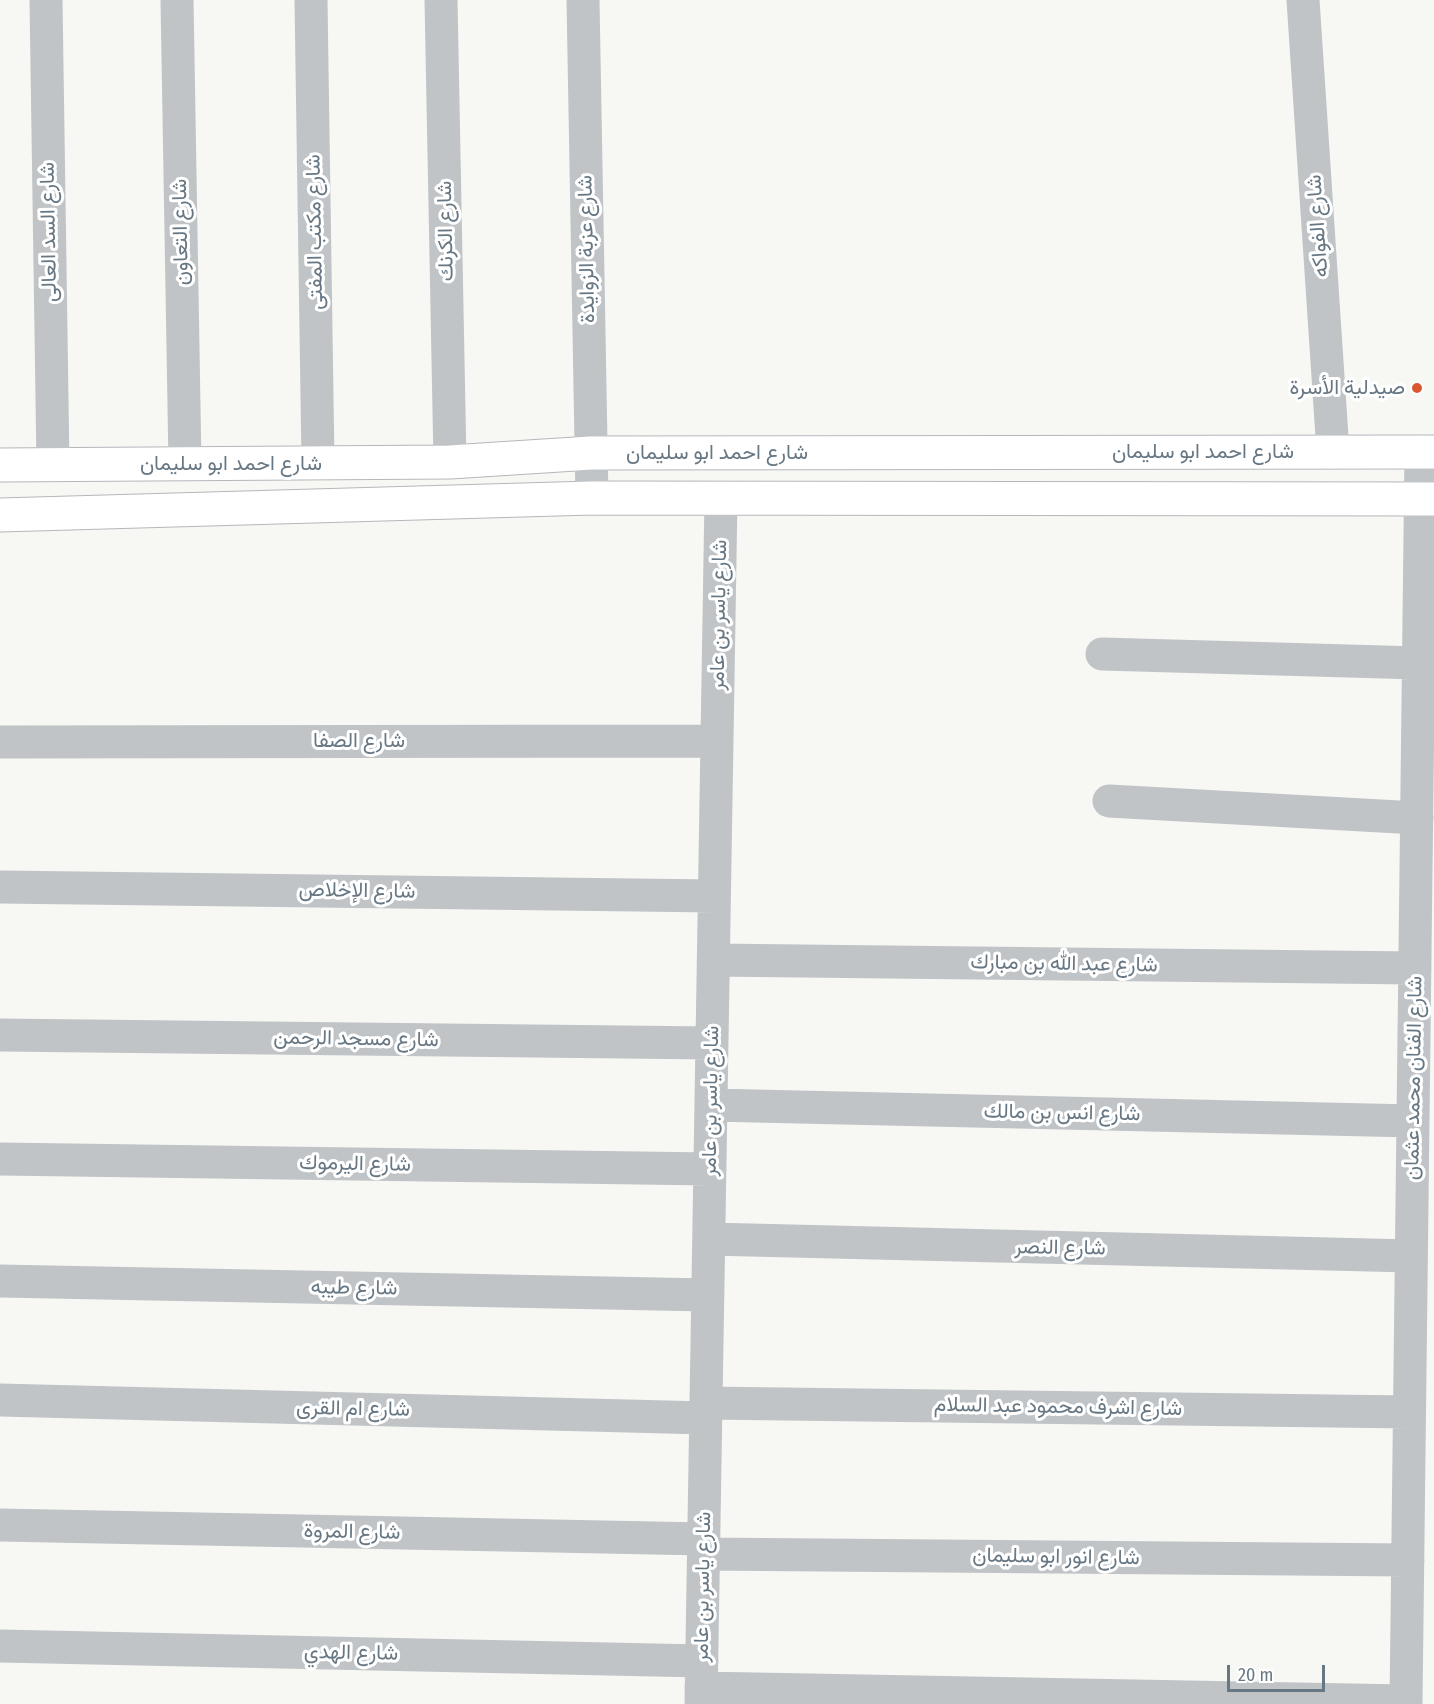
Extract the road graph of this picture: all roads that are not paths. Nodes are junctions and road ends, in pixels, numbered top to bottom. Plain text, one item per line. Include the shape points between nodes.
1 (46, 0) edge
2 (177, 0) edge
3 (311, 0) edge
4 (441, 0) edge
5 (584, 0) edge
6 (1303, 0) edge
7 (1333, 452) junction
8 (1428, 452) edge
9 (591, 453) junction
10 (796, 453) junction
11 (450, 462) junction
12 (318, 463) junction
13 (184, 464) junction
14 (0, 465) edge
15 (53, 465) junction
16 (592, 498) junction
17 (721, 498) junction
18 (794, 498) junction
19 (1427, 499) edge
20 (0, 515) edge
21 (1102, 654) dead end
22 (1419, 663) junction
23 (717, 741) junction
24 (0, 742) edge
25 (1109, 801) dead end
26 (1417, 818) junction
27 (0, 887) edge
28 (714, 896) junction
29 (714, 960) junction
30 (1421, 963) edge
31 (0, 1035) edge
32 (712, 1043) junction
33 (711, 1105) junction
34 (1413, 1121) junction
35 (0, 1159) edge
36 (710, 1169) junction
37 (709, 1239) junction
38 (1412, 1256) junction
39 (0, 1281) edge
40 (708, 1295) junction
41 (0, 1400) edge
42 (706, 1411) junction
43 (1418, 1420) edge
44 (0, 1525) edge
45 (704, 1546) junction
46 (1408, 1560) junction
47 (0, 1646) edge
48 (701, 1684) edge
49 (1406, 1702) edge

1 - 15 street, شارع السد العالى
2 - 13 street, شارع التعاون
3 - 12 street, شارع مكتب المفتى
4 - 11 street, شارع الكرنك
5 - 9 street, شارع عزبة الزوايدة
6 - 7 street, شارع الفواكه
7 - 8 main road, شارع احمد ابو سليمان
7 - 10 main road, شارع احمد ابو سليمان
8 - 19 street, شارع الفنان محمد عثمان
9 - 10 main road, شارع احمد ابو سليمان
9 - 11 main road, شارع احمد ابو سليمان
9 - 16 street, شارع عزبة الزوايدة
10 - 18 main road
11 - 12 main road, شارع احمد ابو سليمان
12 - 13 main road, شارع احمد ابو سليمان
13 - 15 main road, شارع احمد ابو سليمان
14 - 15 main road, شارع احمد ابو سليمان
16 - 17 main road, شارع احمد ابو سليمان
16 - 20 main road, شارع احمد ابو سليمان
17 - 18 main road, شارع احمد ابو سليمان
17 - 23 street, شارع ياسر بن عامر
18 - 19 main road, شارع احمد ابو سليمان
19 - 22 street, شارع الفنان محمد عثمان
21 - 22 street
22 - 26 street, شارع الفنان محمد عثمان
23 - 24 street, شارع الصفا
23 - 28 street, شارع ياسر بن عامر
25 - 26 street
26 - 30 street, شارع الفنان محمد عثمان
27 - 28 street, شارع الإخلاص
28 - 29 street, شارع ياسر بن عامر
29 - 30 street, شارع عبد الله بن مبارك
29 - 32 street, شارع ياسر بن عامر
30 - 34 street, شارع الفنان محمد عثمان
31 - 32 street, شارع مسجد الرحمن
32 - 33 street, شارع ياسر بن عامر
33 - 34 street, شارع انس بن مالك
33 - 36 street, شارع ياسر بن عامر
34 - 38 street, شارع الفنان محمد عثمان
35 - 36 street, شارع اليرموك
36 - 37 street, شارع ياسر بن عامر
37 - 38 street, شارع النصر
37 - 40 street, شارع ياسر بن عامر
38 - 43 street, شارع الفنان محمد عثمان
39 - 40 street, شارع طيبه
40 - 42 street, شارع ياسر بن عامر
41 - 42 street, شارع ام القرى
42 - 43 street, شارع اشرف محمود عبد السلام
42 - 45 street, شارع ياسر بن عامر
43 - 46 street, شارع الفنان محمد عثمان
44 - 45 street, شارع المروة
45 - 46 street, شارع انور ابو سليمان
45 - 48 street, شارع ياسر بن عامر
46 - 49 street, شارع الفنان محمد عثمان
47 - 48 street, شارع الهدي
48 - 49 street, شارع الهدي

